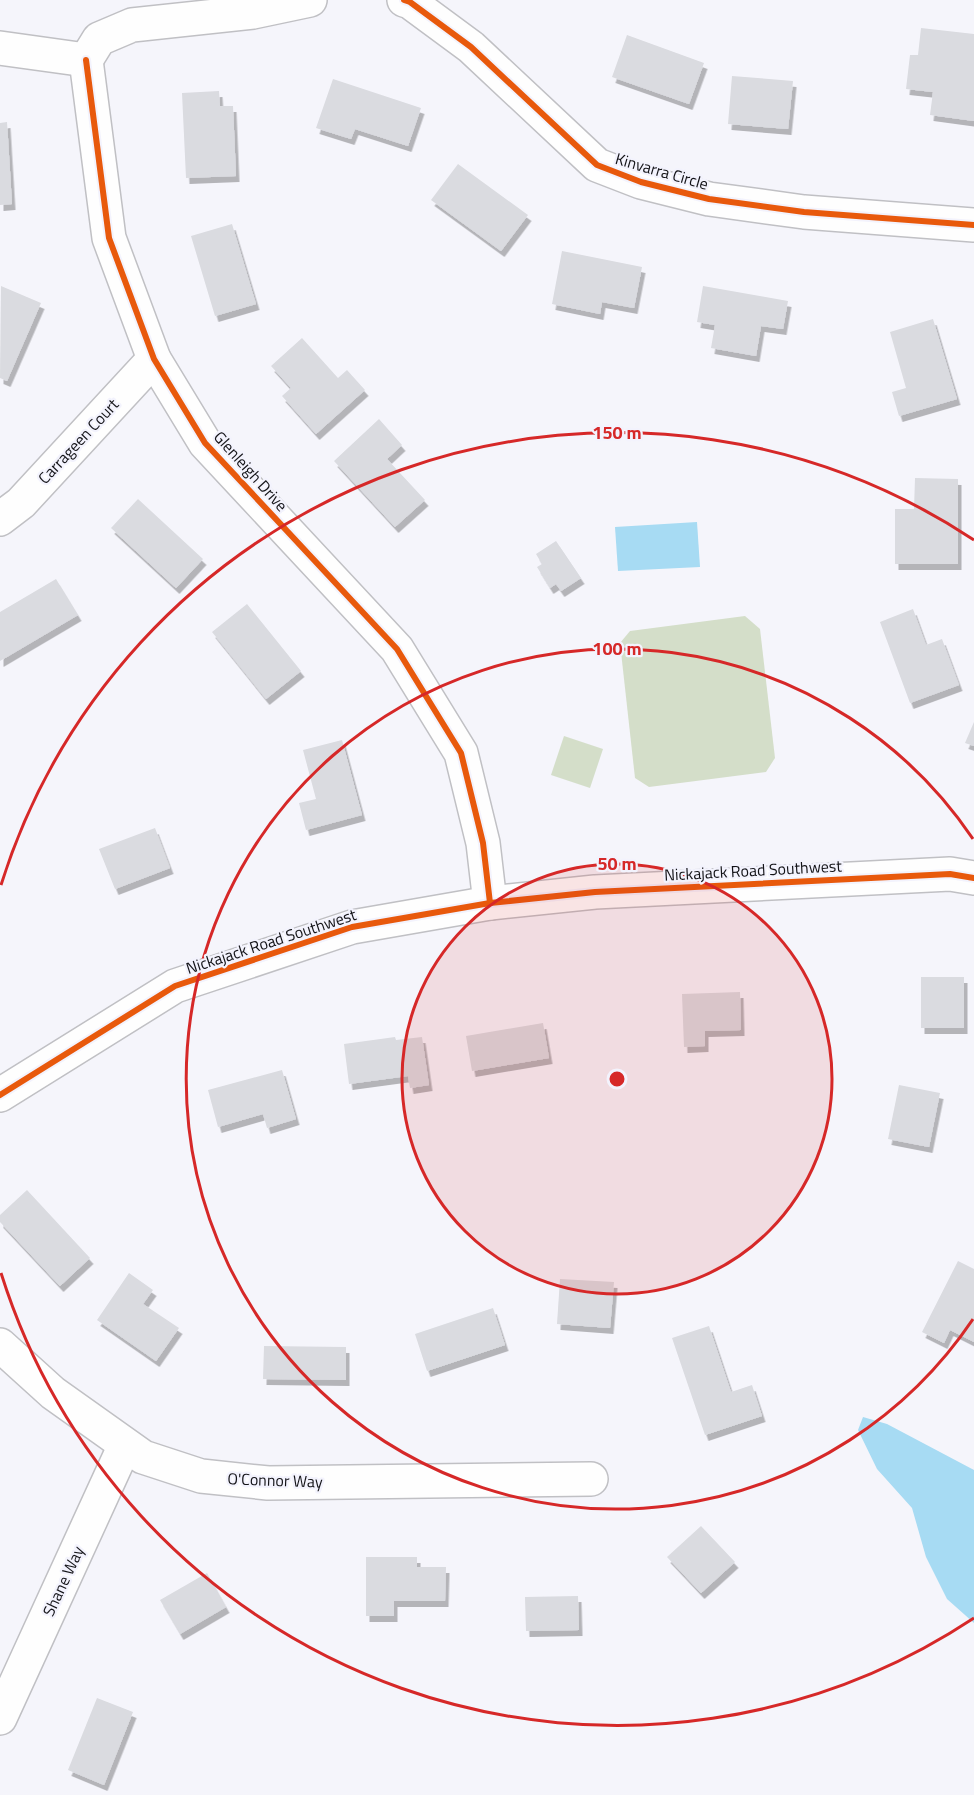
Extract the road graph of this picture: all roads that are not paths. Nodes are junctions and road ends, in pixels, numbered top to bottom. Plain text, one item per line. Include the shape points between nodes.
1 (310, 0) edge
2 (404, 0) edge
3 (0, 48) edge
4 (86, 60) junction
5 (974, 225) edge
6 (154, 358) junction
7 (0, 519) edge
8 (974, 878) edge
9 (490, 903) junction
10 (0, 1095) edge
11 (0, 1345) edge
12 (125, 1445) junction
13 (591, 1479) dead end
14 (0, 1718) edge

1 - 4 street via 253,12 132,25 99,39
2 - 5 street, Kinvarra Circle via 471,47 597,165 641,182 709,200 804,212
3 - 4 street
4 - 6 street, Glenleigh Drive via 109,238
6 - 7 street, Carrageen Court via 21,503
6 - 9 street, Glenleigh Drive via 205,443 397,649 461,753 483,843
8 - 9 street, Nickajack Road Southwest via 950,874 595,892
9 - 10 street, Nickajack Road Southwest via 352,927 175,986
11 - 12 street, O'Connor Way via 53,1393
12 - 13 street, O'Connor Way via 143,1457 201,1476 268,1483
12 - 14 street, Shane Way

